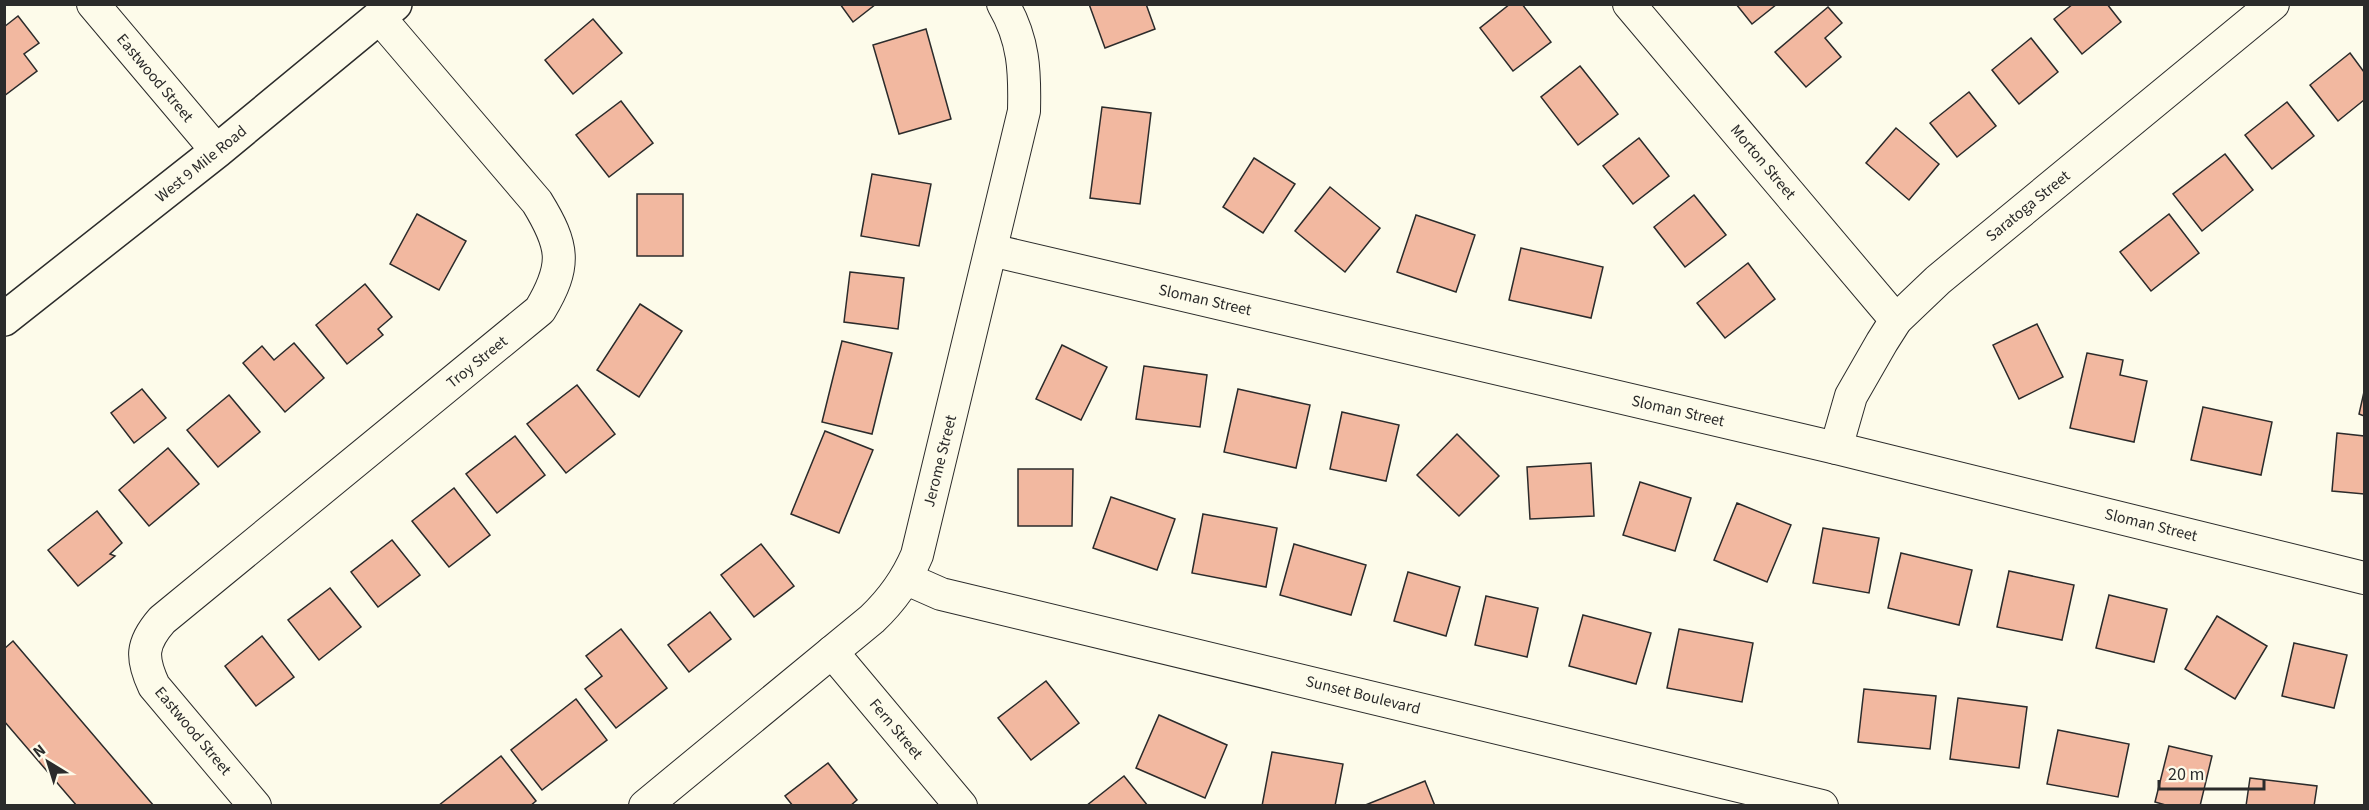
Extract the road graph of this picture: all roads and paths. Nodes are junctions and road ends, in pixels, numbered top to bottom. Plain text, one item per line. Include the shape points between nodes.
1 (93, 4) edge
2 (1002, 4) edge
3 (1629, 4) edge
4 (2273, 4) edge
5 (387, 11) edge
6 (217, 151) junction
7 (991, 250) junction
8 (4, 319) edge
9 (1896, 320) junction
10 (1836, 448) junction
11 (2364, 578) edge
12 (907, 579) junction
13 (144, 651) joint
14 (832, 652) junction
15 (1749, 797) edge
16 (255, 806) edge
17 (645, 806) edge
18 (961, 806) edge
19 (1822, 806) edge

1 - 6 street, Eastwood Street
2 - 7 street, Jerome Street via 1018,36 1025,72 1024,111
3 - 9 street, Morton Street
4 - 9 street, Saratoga Street via 1938,280
5 - 6 main road, West 9 Mile Road
5 - 13 street, Troy Street via 537,202 553,228 560,262 552,289 540,310 162,621
6 - 8 main road, West 9 Mile Road
7 - 10 street, Sloman Street
7 - 12 street, Jerome Street via 917,555
9 - 10 street, Saratoga Street via 1851,396
10 - 11 street, Sloman Street
12 - 14 street, Jerome Street via 891,601
12 - 15 street, Sunset Boulevard via 941,594
13 - 16 street, Eastwood Street via 154,686
14 - 17 street, Jerome Street
14 - 18 street, Fern Street
15 - 19 street, Sunset Boulevard

